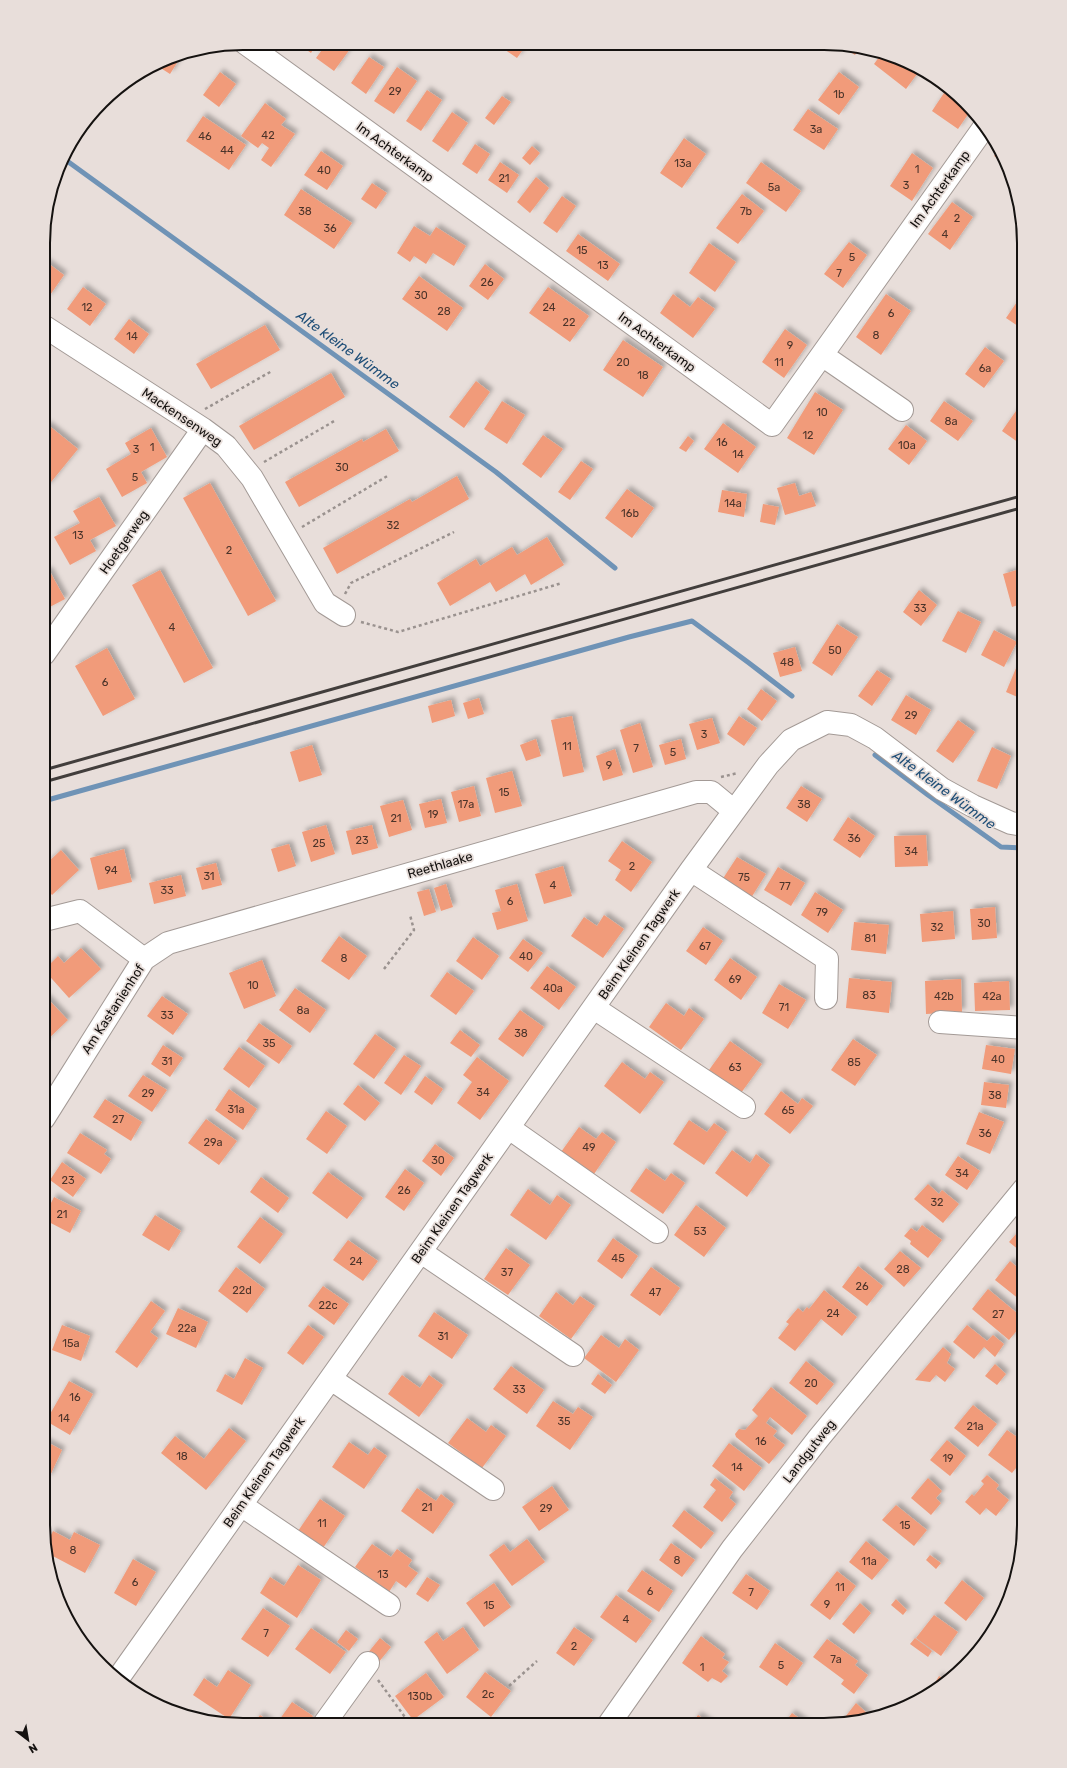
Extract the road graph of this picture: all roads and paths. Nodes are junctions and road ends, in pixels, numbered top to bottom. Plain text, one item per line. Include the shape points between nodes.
1 (255, 50) edge
2 (981, 132) edge
3 (50, 331) edge
4 (822, 355) junction
5 (272, 371) dead end
6 (902, 410) dead end
7 (336, 420) dead end
8 (199, 426) junction
9 (247, 471) junction
10 (389, 475) dead end
11 (454, 532) dead end
12 (286, 536) junction
13 (562, 583) dead end
14 (340, 613) junction
15 (50, 645) edge
16 (739, 772) dead end
17 (696, 792) junction
18 (734, 811) junction
19 (1017, 824) edge
20 (691, 870) junction
21 (410, 915) dead end
22 (50, 918) edge
23 (144, 959) junction
24 (384, 969) dead end
25 (826, 998) dead end
26 (594, 1008) junction
27 (940, 1022) dead end
28 (1017, 1028) edge
29 (744, 1107) dead end
30 (50, 1108) edge
31 (509, 1128) junction
32 (1017, 1197) edge
33 (657, 1232) dead end
34 (421, 1252) junction
35 (573, 1355) dead end
36 (331, 1379) junction
37 (493, 1489) dead end
38 (241, 1505) junction
39 (389, 1605) dead end
40 (537, 1661) dead end
41 (368, 1664) joint
42 (122, 1675) edge
43 (509, 1686) dead end
44 (328, 1718) edge
45 (406, 1718) edge
46 (613, 1718) edge

1 - 4 street, Im Achterkamp via 772,425
2 - 4 street, Im Achterkamp
3 - 8 street, Mackensenweg
4 - 6 street
5 - 8 path via 204,409
7 - 9 path
8 - 9 street, Mackensenweg via 226,446
8 - 15 street, Hoetgerweg
9 - 12 street, Mackensenweg
10 - 12 path
11 - 14 path via 351,583
12 - 14 street, Mackensenweg via 326,603
13 - 14 path via 398,632 369,625
16 - 17 path via 710,780
17 - 18 street, Reethlaake via 711,792
17 - 23 street, Reethlaake via 168,943
18 - 19 street, Beim Kleinen Tagwerk via 768,765 791,740 827,722 851,725 875,738 942,789 973,806
18 - 20 street, Beim Kleinen Tagwerk
20 - 25 street via 827,958
20 - 26 street, Beim Kleinen Tagwerk
21 - 24 path via 414,930
22 - 23 street, Am Kastanienhof via 80,911
23 - 30 street, Am Kastanienhof
26 - 29 street
26 - 31 street, Beim Kleinen Tagwerk
27 - 28 street
31 - 33 street
31 - 34 street, Beim Kleinen Tagwerk
32 - 46 street, Landgutweg via 818,1439 721,1563
34 - 35 street
34 - 36 street, Beim Kleinen Tagwerk
36 - 37 street
36 - 38 street, Beim Kleinen Tagwerk
38 - 39 street
38 - 42 street, Beim Kleinen Tagwerk
40 - 43 path
41 - 44 street
41 - 45 path

